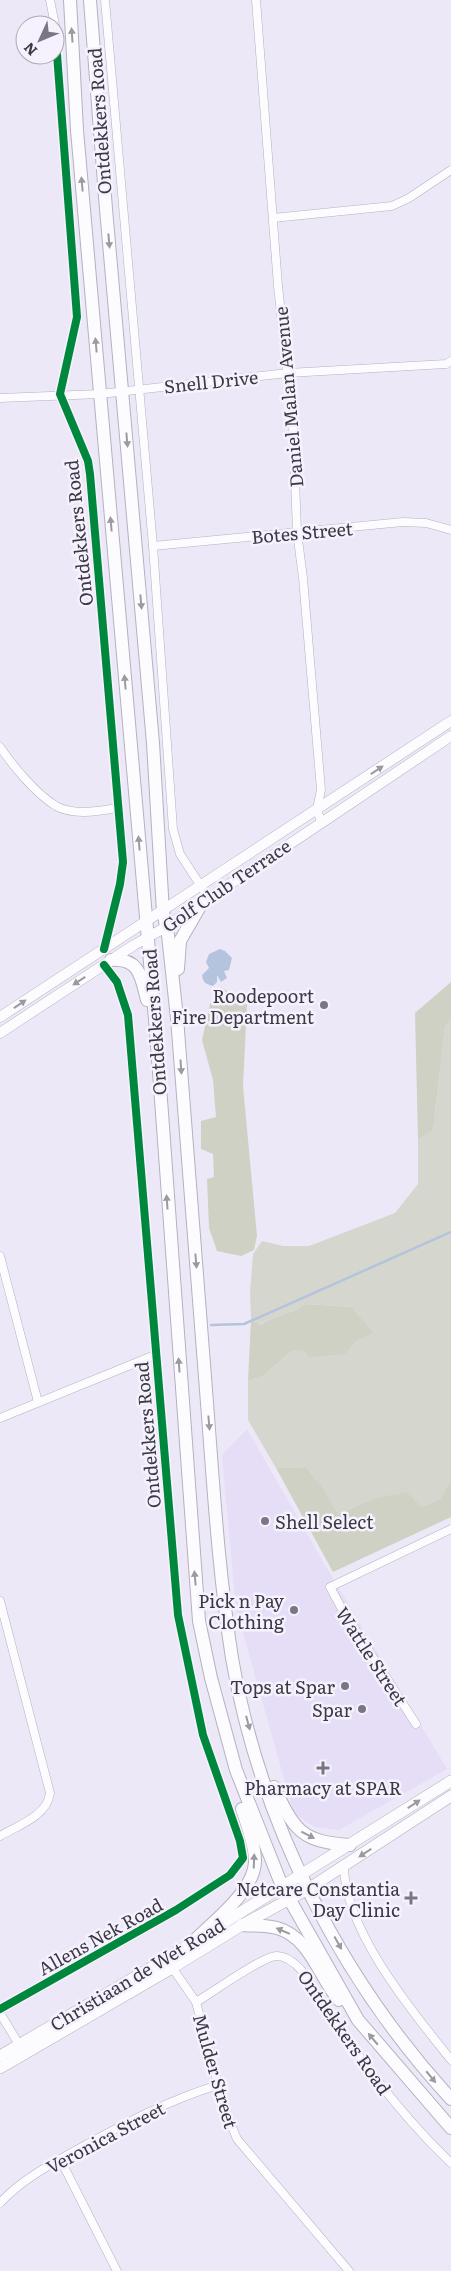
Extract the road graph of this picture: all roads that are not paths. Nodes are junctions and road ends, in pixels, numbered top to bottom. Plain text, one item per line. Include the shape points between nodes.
1 (50, 0) edge
2 (70, 0) edge
3 (90, 0) edge
4 (105, 0) edge
5 (256, 0) edge
6 (53, 15) edge
7 (58, 65) edge
8 (451, 170) edge
9 (273, 218) junction
10 (449, 363) edge
11 (288, 373) junction
12 (139, 389) junction
13 (123, 391) junction
14 (60, 394) junction
15 (100, 394) junction
16 (0, 398) edge
17 (451, 530) edge
18 (297, 532) junction
19 (153, 546) junction
20 (451, 721) edge
21 (451, 736) edge
22 (0, 747) edge
23 (321, 793) junction
24 (327, 802) junction
25 (117, 808) junction
26 (317, 809) junction
27 (333, 815) junction
28 (322, 822) junction
29 (200, 886) junction
30 (205, 899) junction
31 (163, 912) junction
32 (146, 922) junction
33 (166, 927) junction
34 (148, 937) junction
35 (107, 958) junction
36 (0, 1017) edge
37 (177, 1018) junction
38 (156, 1031) junction
39 (0, 1033) edge
40 (0, 1256) edge
41 (155, 1355) junction
42 (38, 1402) junction
43 (0, 1418) edge
44 (451, 1529) edge
45 (0, 1601) edge
46 (210, 1678) junction
47 (416, 1724) dead end
48 (255, 1751) junction
49 (450, 1782) edge
50 (451, 1796) edge
51 (0, 1836) edge
52 (350, 1845) junction
53 (344, 1867) junction
54 (300, 1875) junction
55 (282, 1886) junction
56 (213, 1887) joint
57 (308, 1889) junction
58 (289, 1900) junction
59 (242, 1925) junction
60 (195, 1940) junction
61 (169, 1964) junction
62 (196, 2002) junction
63 (0, 2009) edge
64 (0, 2013) edge
65 (358, 2020) junction
66 (19, 2044) junction
67 (25, 2055) junction
68 (0, 2056) edge
69 (451, 2060) edge
70 (0, 2068) edge
71 (218, 2086) junction
72 (451, 2099) edge
73 (451, 2128) edge
74 (60, 2159) junction
75 (451, 2162) edge
76 (0, 2204) edge
77 (117, 2271) edge
78 (349, 2271) edge

1 - 6 street, Ontdekkers Road
15 -> 2 main road, Ontdekkers Road via 77,130
3 -> 13 main road, Ontdekkers Road
4 - 12 street, Ontdekkers Road
5 - 9 street, Daniel Malan Avenue
7 - 14 street, Ontdekkers Road via 77,311
8 - 9 street via 392,206
9 - 11 street, Daniel Malan Avenue
10 - 11 street, Snell Drive
11 - 12 street, Snell Drive
11 - 18 street, Daniel Malan Avenue
12 - 13 street, Snell Drive
12 - 19 street, Ontdekkers Road
13 - 15 street, Snell Drive
13 -> 31 main road, Ontdekkers Road via 153,743
14 - 15 street, Snell Drive
14 - 16 street, Snell Drive
14 - 25 street, Ontdekkers Road via 88,461 90,474
32 -> 15 main road, Ontdekkers Road
17 - 18 street, Botes Street via 412,522
18 - 19 street, Botes Street
18 - 23 street, Daniel Malan Avenue via 304,578
19 - 29 street, Ontdekkers Road via 173,829 180,854
24 -> 20 street, Golf Club Terrace
21 - 27 street, Golf Club Terrace
22 - 25 street via 28,782 57,806 73,811 96,812
23 - 24 street, Daniel Malan Avenue
23 - 26 street, Daniel Malan Avenue
24 - 26 street, Golf Club Terrace
24 - 27 street, Daniel Malan Avenue
25 - 35 street, Ontdekkers Road via 122,862
26 - 28 street
26 - 29 street, Golf Club Terrace
27 - 28 street, Golf Club Terrace
28 - 30 street, Golf Club Terrace
29 - 30 street, Ontdekkers Road
29 - 31 street, Golf Club Terrace
30 - 33 street, Golf Club Terrace
30 - 37 main road via 180,941
31 - 32 street, Golf Club Terrace
31 - 33 main road, Ontdekkers Road
32 - 34 main road, Ontdekkers Road
32 - 35 street, Golf Club Terrace
33 - 34 street, Golf Club Terrace
33 - 37 main road, Ontdekkers Road
34 - 35 street, Golf Club Terrace
34 - 38 main road, Ontdekkers Road
36 -> 35 street, Golf Club Terrace
35 - 38 main road via 132,963 138,970
35 -> 39 street, Golf Club Terrace
35 - 41 street, Ontdekkers Road via 128,1015
37 -> 48 main road, Ontdekkers Road via 220,1564 233,1661
46 -> 38 main road, Ontdekkers Road via 199,1620
40 - 42 street
41 - 42 street
41 - 56 street, Ontdekkers Road via 178,1615 204,1734 243,1853 237,1868
42 - 43 street
44 - 47 street, Wattle Street via 330,1587 340,1608
45 - 51 street via 50,1792 47,1805 41,1812
46 - 55 main road, Ontdekkers Road via 236,1770
60 -> 46 main road via 236,1900 246,1886 255,1863 251,1838 215,1716
48 -> 52 main road via 295,1827 320,1841
48 - 54 main road, Ontdekkers Road
52 -> 49 main road, Christiaan de Wet Road
50 -> 53 main road, Christiaan de Wet Road
52 - 54 main road, Christiaan de Wet Road
53 - 57 main road, Christiaan de Wet Road
53 - 69 street via 349,1900 364,1937 415,2015
54 - 55 main road, Christiaan de Wet Road
54 - 57 main road, Ontdekkers Road
55 - 58 main road, Ontdekkers Road
55 - 60 main road, Christiaan de Wet Road
56 - 63 street, Allens Nek Road
57 - 58 main road, Christiaan de Wet Road
57 -> 72 main road, Ontdekkers Road via 356,1974 400,2040
58 - 59 main road, Christiaan de Wet Road
58 - 65 main road, Ontdekkers Road
59 - 61 main road, Christiaan de Wet Road
65 -> 59 main road via 332,1993 308,1952 294,1936 276,1927
60 - 61 main road, Christiaan de Wet Road
61 - 62 street, Mulder Street
61 - 66 main road, Christiaan de Wet Road
61 - 67 main road, Christiaan de Wet Road
62 - 71 street, Mulder Street
62 - 75 street, Ontdekkers Road via 266,1958 283,1957 294,1962 359,2056 396,2103
64 - 66 street
73 -> 65 main road, Ontdekkers Road
66 - 67 street
66 - 68 main road, Christiaan de Wet Road
67 - 70 main road, Christiaan de Wet Road
71 - 74 street, Veronica Street via 153,2109
71 - 78 street, Mulder Street via 237,2139
74 - 76 street, Veronica Street via 27,2180
74 - 77 street

